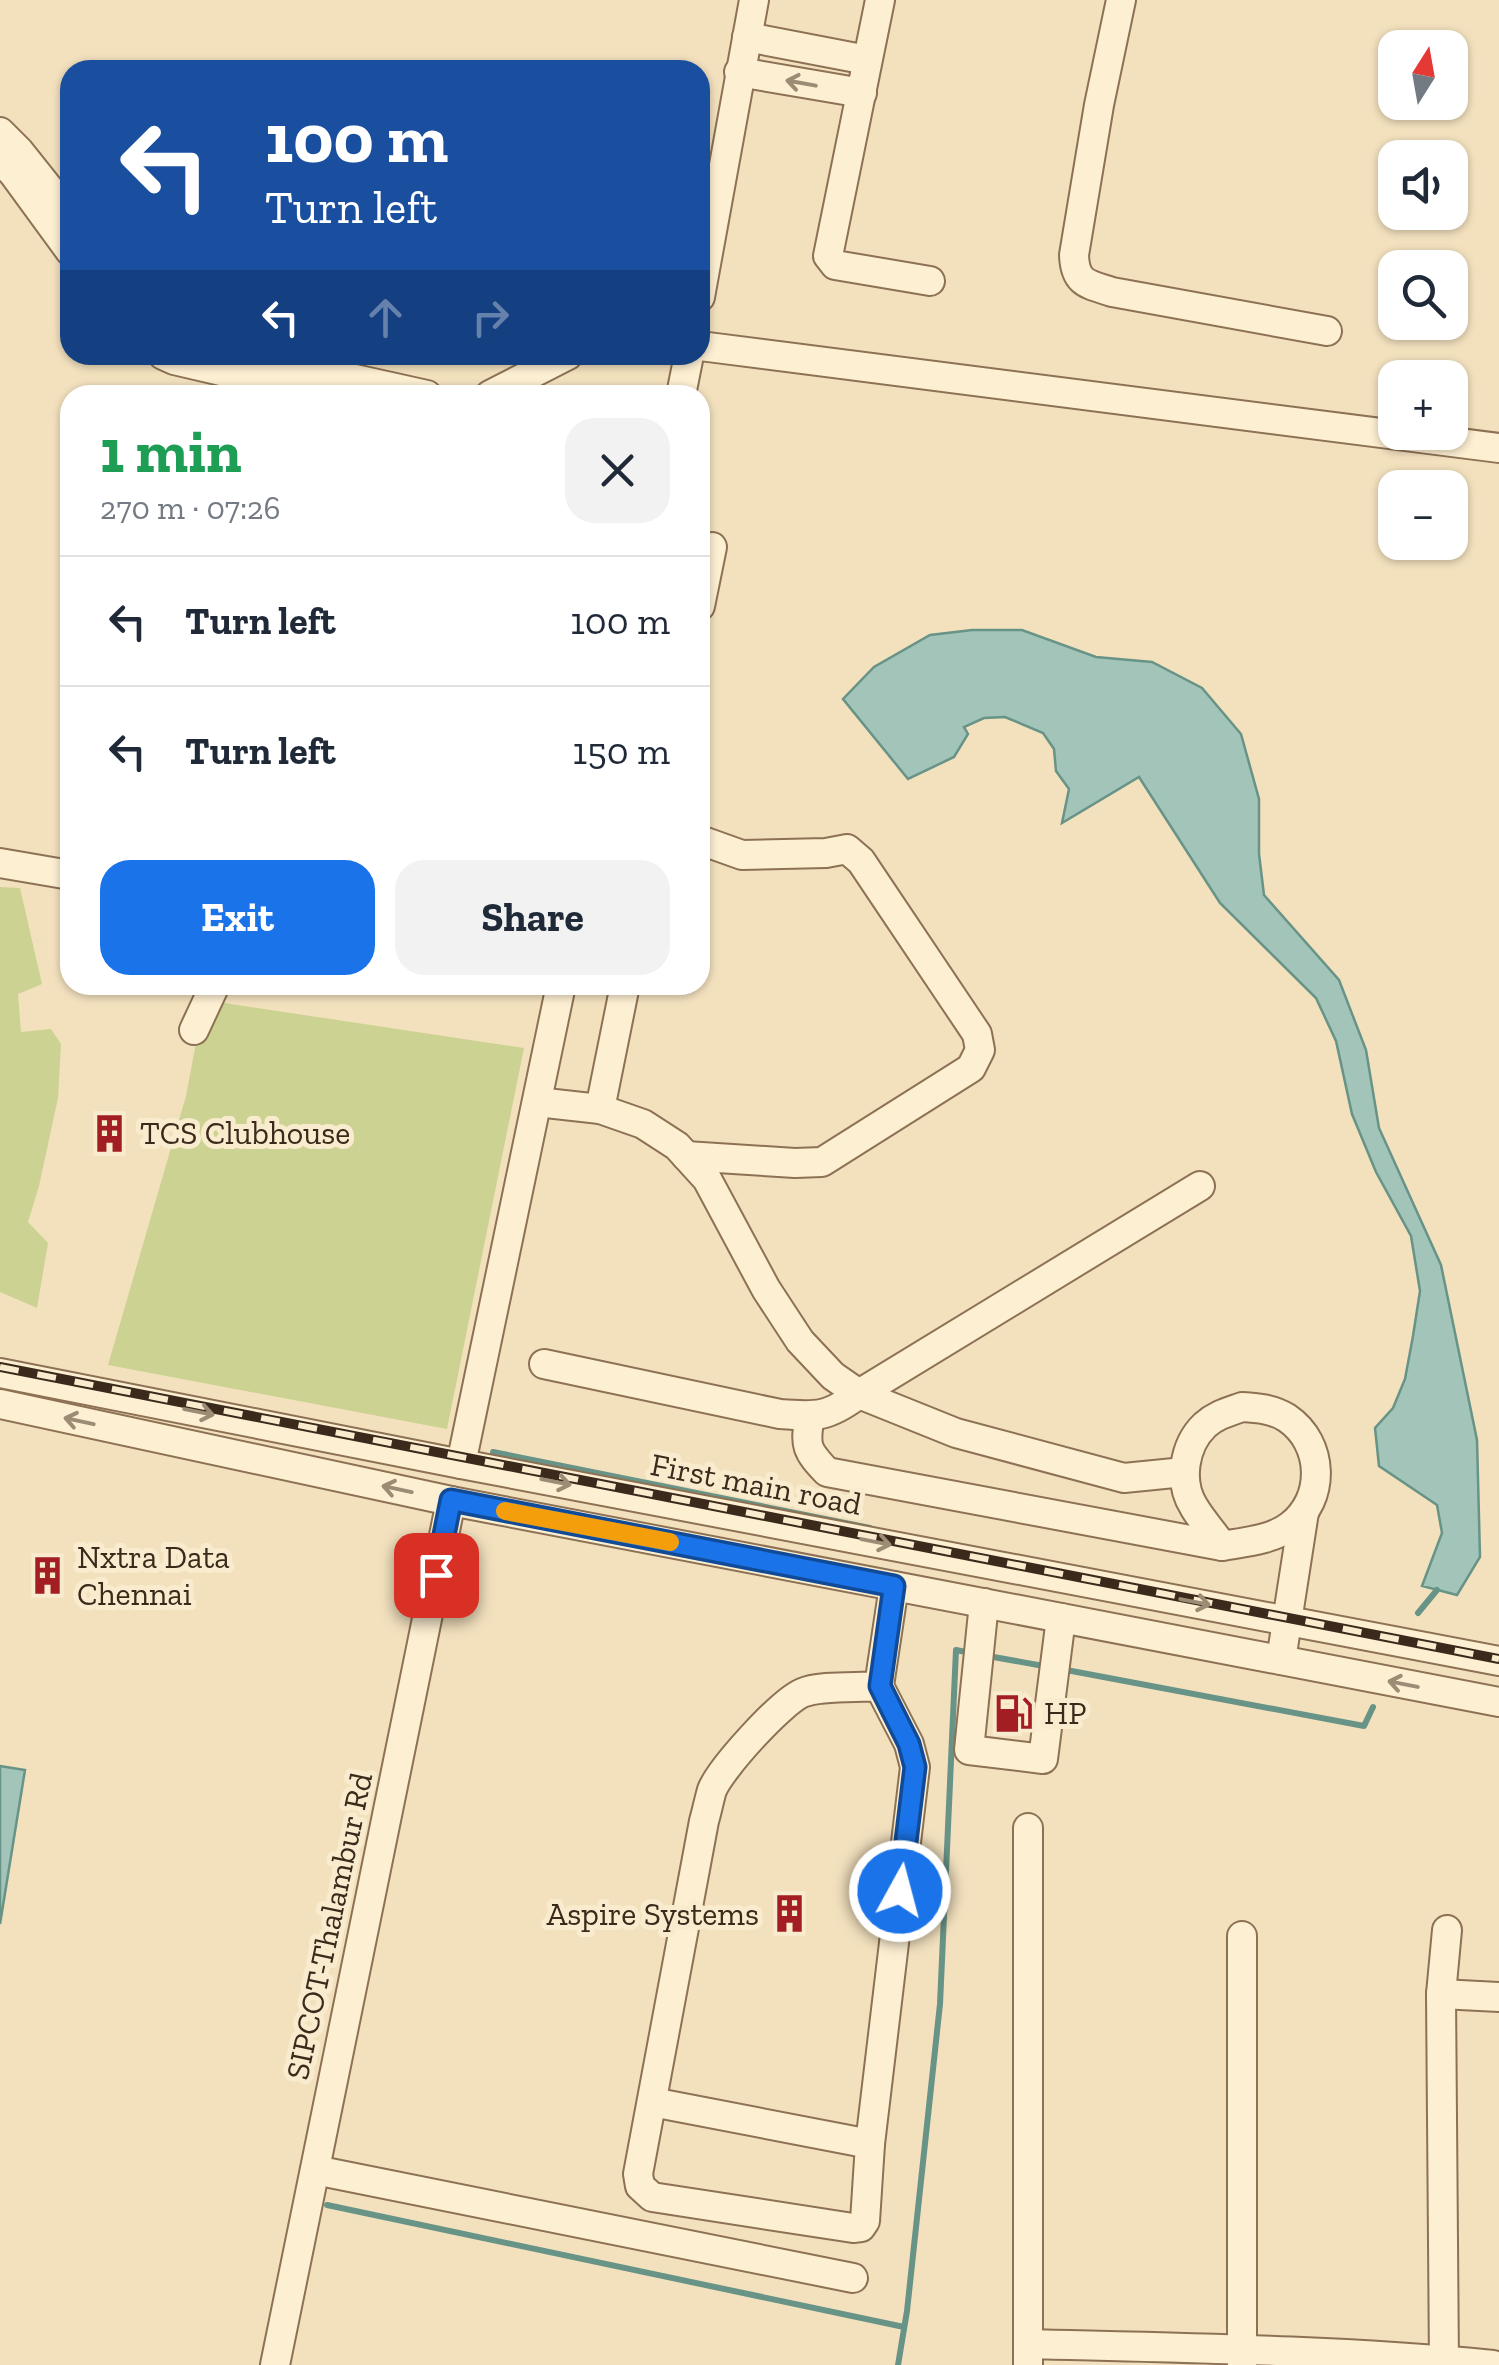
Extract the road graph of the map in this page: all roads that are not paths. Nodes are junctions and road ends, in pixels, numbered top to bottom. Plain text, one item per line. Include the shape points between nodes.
1 (754, 0) edge
2 (880, 0) edge
3 (1120, 0) edge
4 (746, 38) junction
5 (868, 60) junction
6 (740, 72) junction
7 (862, 93) junction
8 (0, 132) edge
9 (0, 160) edge
10 (60, 202) edge
11 (60, 237) edge
12 (710, 240) edge
13 (930, 281) dead end
14 (1327, 331) dead end
15 (710, 347) edge
16 (195, 365) edge
17 (292, 365) edge
18 (548, 365) edge
19 (281, 385) edge
20 (381, 385) edge
21 (510, 385) edge
22 (1499, 448) edge
23 (712, 546) dead end
24 (710, 556) edge
25 (710, 844) edge
26 (0, 863) edge
27 (60, 872) edge
28 (211, 995) edge
29 (559, 995) edge
30 (623, 995) edge
31 (194, 1030) dead end
32 (537, 1102) junction
33 (600, 1109) junction
34 (686, 1156) junction
35 (1200, 1186) dead end
36 (544, 1364) dead end
37 (0, 1373) edge
38 (859, 1394) junction
39 (0, 1404) edge
40 (810, 1417) junction
41 (461, 1464) junction
42 (1184, 1472) junction
43 (451, 1500) junction
44 (1304, 1512) junction
45 (1222, 1546) junction
46 (894, 1586) junction
47 (984, 1603) junction
48 (1060, 1618) junction
49 (1288, 1620) junction
50 (1281, 1660) junction
51 (1499, 1661) edge
52 (880, 1686) junction
53 (1499, 1702) edge
54 (1028, 1828) dead end
55 (1447, 1930) dead end
56 (1242, 1936) dead end
57 (1441, 1994) junction
58 (1499, 1997) edge
59 (652, 2102) junction
60 (870, 2144) junction
61 (314, 2170) junction
62 (853, 2278) dead end
63 (1028, 2355) edge
64 (1242, 2358) edge
65 (1444, 2363) edge
66 (275, 2365) edge
67 (1492, 2365) edge

1 - 4 street
2 - 5 street
3 - 14 street via 1074,270 1112,292
4 - 5 street
4 - 6 street
5 - 7 street
7 -> 6 street
6 - 12 street
7 - 13 street via 828,256 835,265
8 - 10 street
9 - 11 street
15 - 22 street
16 - 19 street
17 - 20 street
18 - 21 street
23 - 24 street
25 - 34 street via 742,856 846,850 861,860 977,1034 980,1050 971,1068 822,1162
26 - 27 street
28 - 31 street
29 - 32 street
30 - 33 street
32 - 33 street
32 - 41 street
33 - 34 street via 643,1124
34 - 38 street via 707,1179 800,1342
35 - 38 street
36 - 40 street
37 -> 41 street, First main road
38 - 40 street via 835,1412
38 - 42 street via 956,1433 1124,1478
43 -> 39 street
40 - 45 street via 805,1441 827,1472
41 -> 49 street, First main road
42 - 44 street via 1204,1426 1231,1410 1264,1408 1302,1430 1313,1449 1314,1492
42 - 45 street via 1193,1506
43 - 46 street
43 - 61 street, SIPCOT-Thalambur Rd
44 - 45 street via 1268,1537
44 - 49 street
46 - 47 street
46 - 52 street
47 - 48 street
47 - 48 street via 968,1750 1043,1760
48 - 50 street
49 - 50 street
49 - 51 street, First main road
53 -> 50 street
52 - 59 street via 802,1693 727,1764 712,1790
52 - 60 street via 915,1767
54 - 63 street
55 - 57 street
56 - 64 street
57 - 58 street
57 - 65 street
59 - 60 street
59 - 60 street via 640,2186 670,2200 861,2227
61 - 62 street
61 - 66 street, SIPCOT-Thalambur Rd
63 - 64 street
64 - 65 street
65 - 67 street

